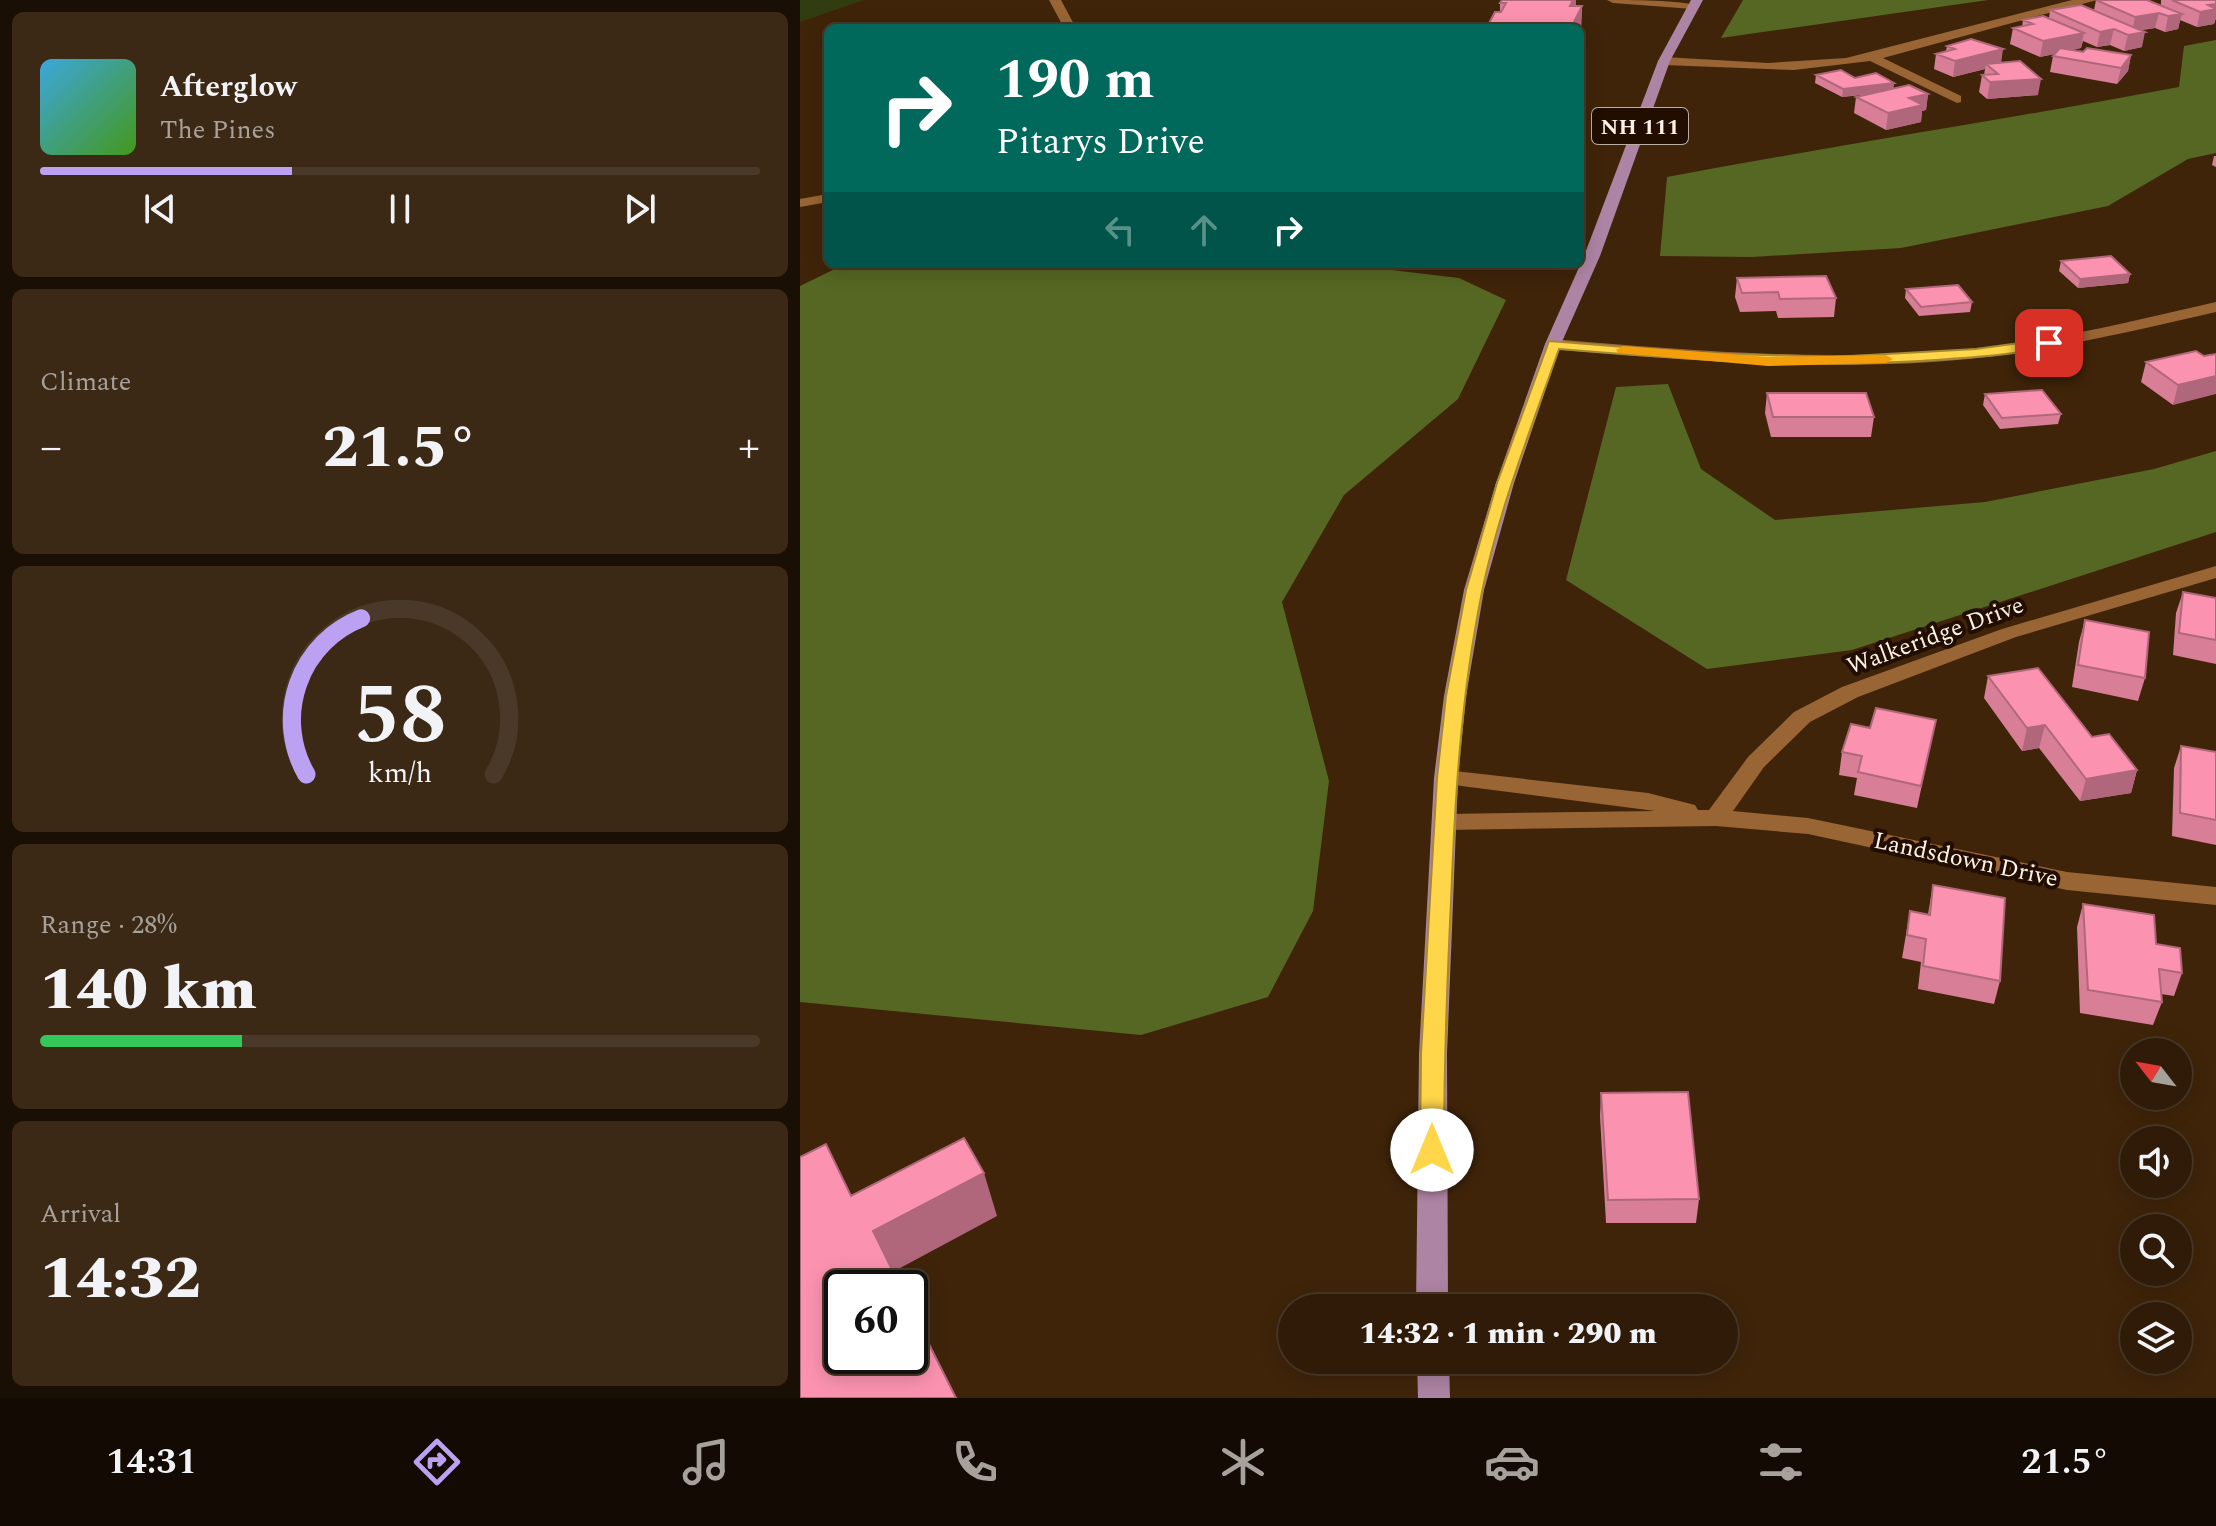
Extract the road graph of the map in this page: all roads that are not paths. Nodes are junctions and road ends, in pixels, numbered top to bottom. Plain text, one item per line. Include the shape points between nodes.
1 (1055, 0) edge
2 (1613, 0) edge
3 (2091, 0) edge
4 (1695, 3) edge
5 (1068, 24) edge
6 (1872, 57) junction
7 (1664, 61) junction
8 (1957, 99) dead end
9 (824, 199) edge
10 (800, 203) edge
11 (1586, 255) edge
12 (1581, 268) edge
13 (2216, 307) edge
14 (1553, 344) junction
15 (2216, 572) edge
16 (1446, 778) junction
17 (1716, 818) junction
18 (1445, 822) junction
19 (2216, 896) edge
20 (1432, 1294) edge
21 (1433, 1374) edge
22 (1434, 1398) edge

1 - 5 street
2 - 4 street
3 - 6 street
4 - 7 main road, NH 111
6 - 7 street via 1771,67
6 - 8 street
7 - 11 main road, NH 111
9 - 10 street
12 - 14 main road, NH 111
13 - 14 street via 2049,343 1897,359 1768,361
14 - 16 main road, NH 111 via 1474,590
15 - 17 street, Walkeridge Drive via 2009,633 1850,692 1802,717 1756,762
16 - 17 street, Landsdown Drive via 1648,801
16 - 18 main road, NH 111
17 - 18 street, Landsdown Drive
17 - 19 street, Landsdown Drive via 1808,826 2067,881
18 - 20 main road, NH 111 via 1433,1054
21 - 22 main road

